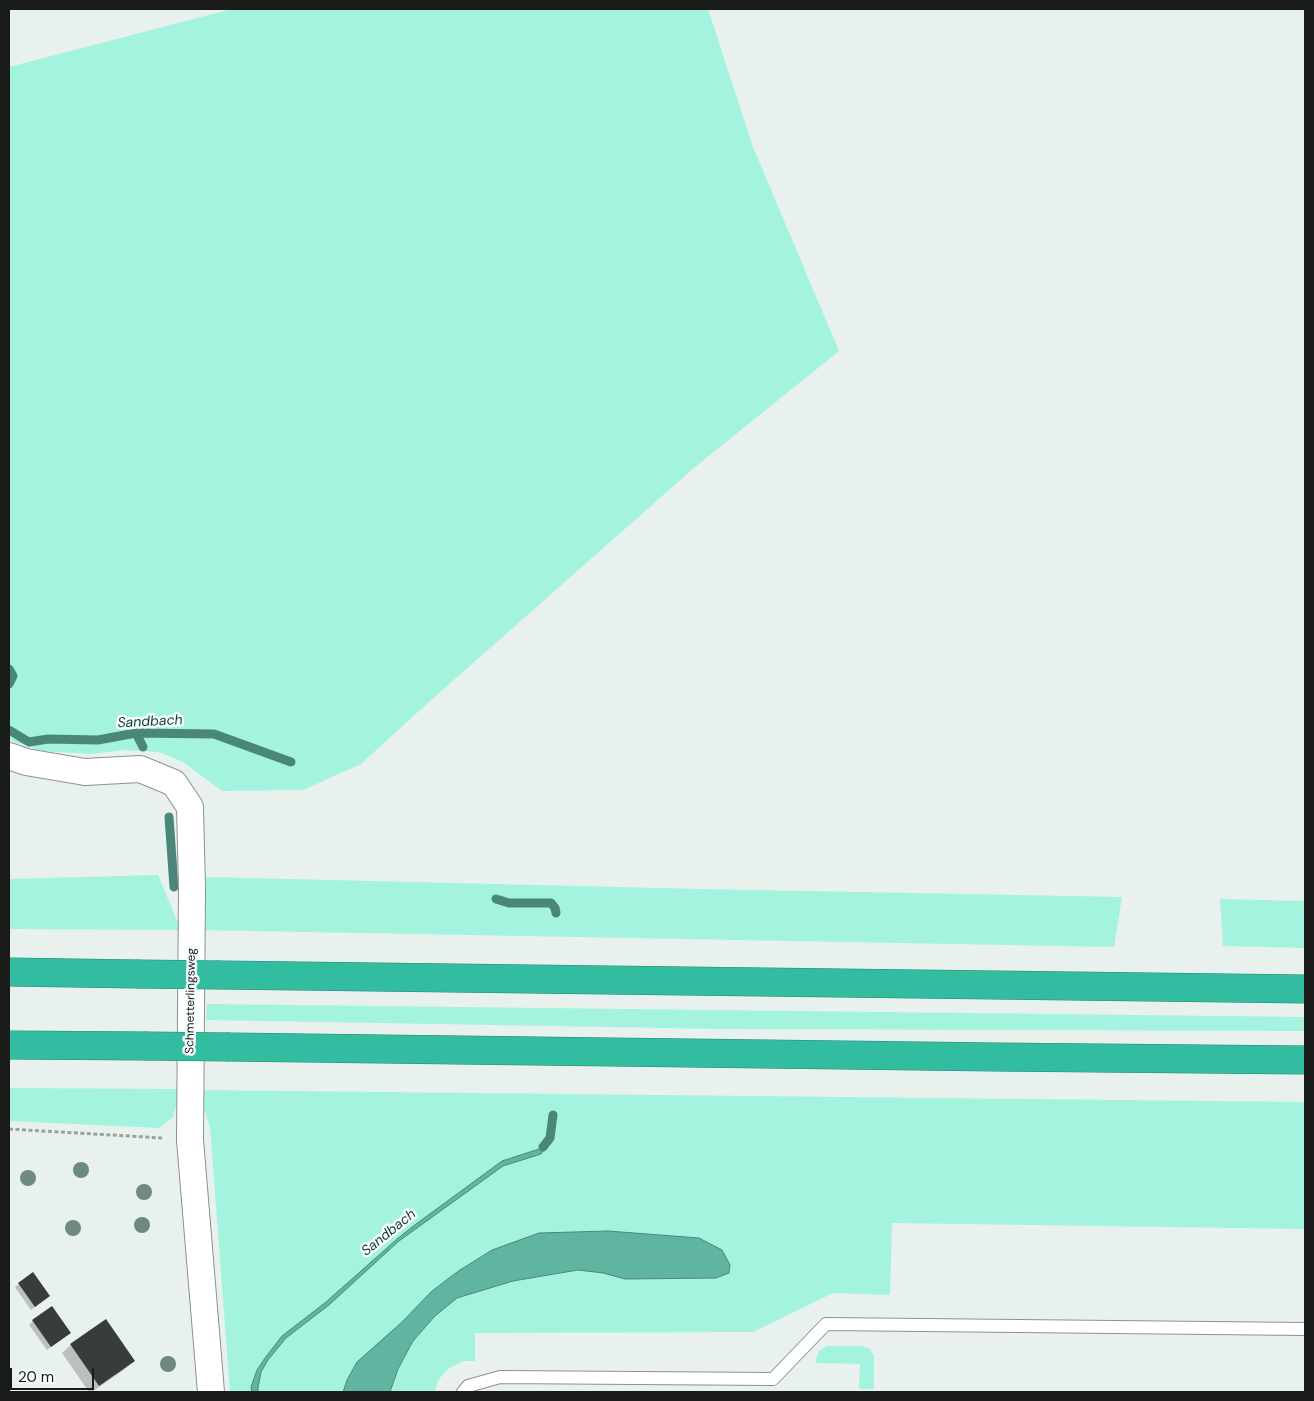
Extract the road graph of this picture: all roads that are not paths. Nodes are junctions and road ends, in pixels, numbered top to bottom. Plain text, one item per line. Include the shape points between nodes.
1 (9, 756) edge
2 (9, 972) edge
3 (1305, 989) edge
4 (9, 1045) edge
5 (1305, 1060) edge
6 (1305, 1329) edge
7 (211, 1392) edge
8 (463, 1392) edge

1 - 7 street, Schmetterlingsweg via 86,772 140,769 174,783 190,807 190,1140
2 - 3 highway, bridge
4 - 5 highway, bridge
6 - 8 lane via 826,1324 774,1379 500,1377 468,1386

